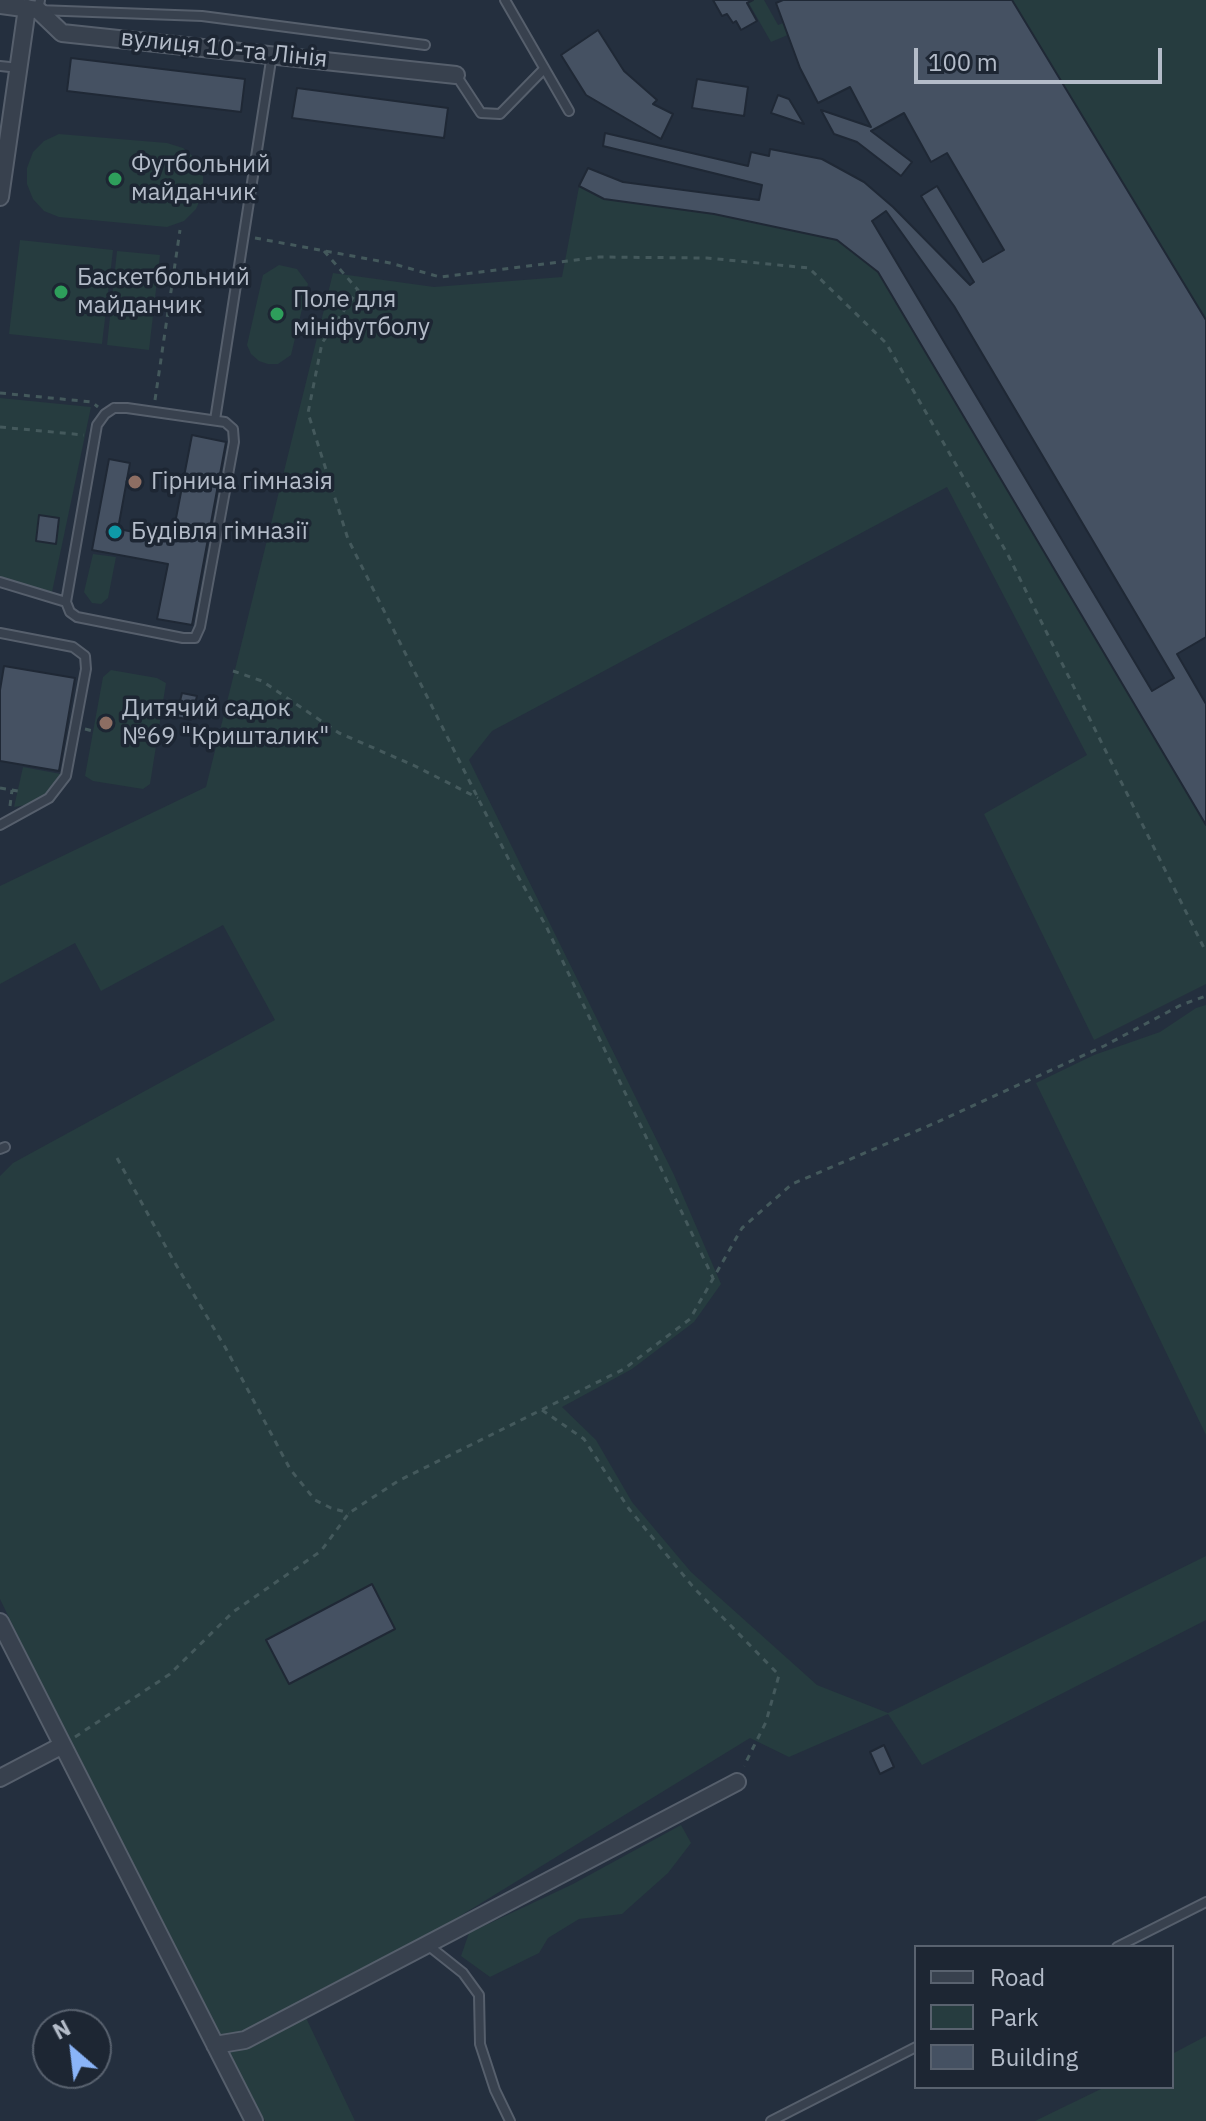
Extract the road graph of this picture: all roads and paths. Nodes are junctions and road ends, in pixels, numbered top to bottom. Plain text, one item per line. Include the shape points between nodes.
1 (505, 0) edge
2 (0, 5) edge
3 (35, 6) edge
4 (425, 45) dead end
5 (272, 53) junction
6 (0, 66) edge
7 (19, 68) junction
8 (544, 69) junction
9 (456, 75) joint
10 (569, 111) dead end
11 (0, 197) edge
12 (180, 230) dead end
13 (244, 236) junction
14 (324, 251) junction
15 (156, 389) dead end
16 (0, 393) edge
17 (92, 402) dead end
18 (215, 420) junction
19 (0, 427) edge
20 (86, 435) dead end
21 (0, 582) edge
22 (66, 602) junction
23 (0, 633) edge
24 (233, 671) dead end
25 (0, 788) edge
26 (18, 791) dead end
27 (478, 798) junction
28 (0, 825) edge
29 (1206, 952) edge
30 (1206, 996) edge
31 (117, 1158) dead end
32 (714, 1279) junction
33 (542, 1410) junction
34 (349, 1513) junction
35 (1, 1625) edge
36 (61, 1746) junction
37 (0, 1778) edge
38 (737, 1782) joint
39 (1206, 1902) edge
40 (1121, 1945) edge
41 (429, 1946) junction
42 (215, 2045) junction
43 (914, 2048) edge
44 (254, 2121) edge
45 (510, 2121) edge
46 (771, 2121) edge

1 - 8 lane
2 - 3 street
3 - 4 lane via 202,16
3 - 5 street, вулиця 10-та Лінія via 62,33
3 - 7 street
5 - 9 street, вулиця 10-та Лінія
5 - 13 lane
6 - 7 lane
7 - 11 street
8 - 9 lane via 500,114 481,113
8 - 10 lane
12 - 15 path
13 - 14 path
13 - 18 lane
14 - 27 path via 358,290 322,343 308,413 348,539
14 - 29 path via 440,277 599,257 707,258 809,268 886,343 1008,555
16 - 17 path
18 - 22 lane via 127,408 105,414 97,425
18 - 22 lane via 233,429 234,442 199,633 189,639 87,620 70,612
19 - 20 path
21 - 22 lane
23 - 28 lane via 73,647 85,656 86,669 66,776 49,798
24 - 27 path via 262,681 339,733
25 - 26 path
27 - 32 path via 546,926
30 - 32 path via 792,1184 742,1228
31 - 34 path via 290,1469 315,1500
32 - 33 path via 690,1319 668,1336 624,1369
33 - 34 path via 398,1481
33 - 38 path via 584,1439 629,1509 694,1588 779,1675 766,1722
34 - 36 path via 321,1551 233,1612 170,1674
35 - 36 street
36 - 37 street
36 - 42 street
38 - 41 street
39 - 40 lane
41 - 42 street via 245,2040
41 - 45 lane via 463,1973 479,1995 480,2044
42 - 44 street
43 - 46 lane

